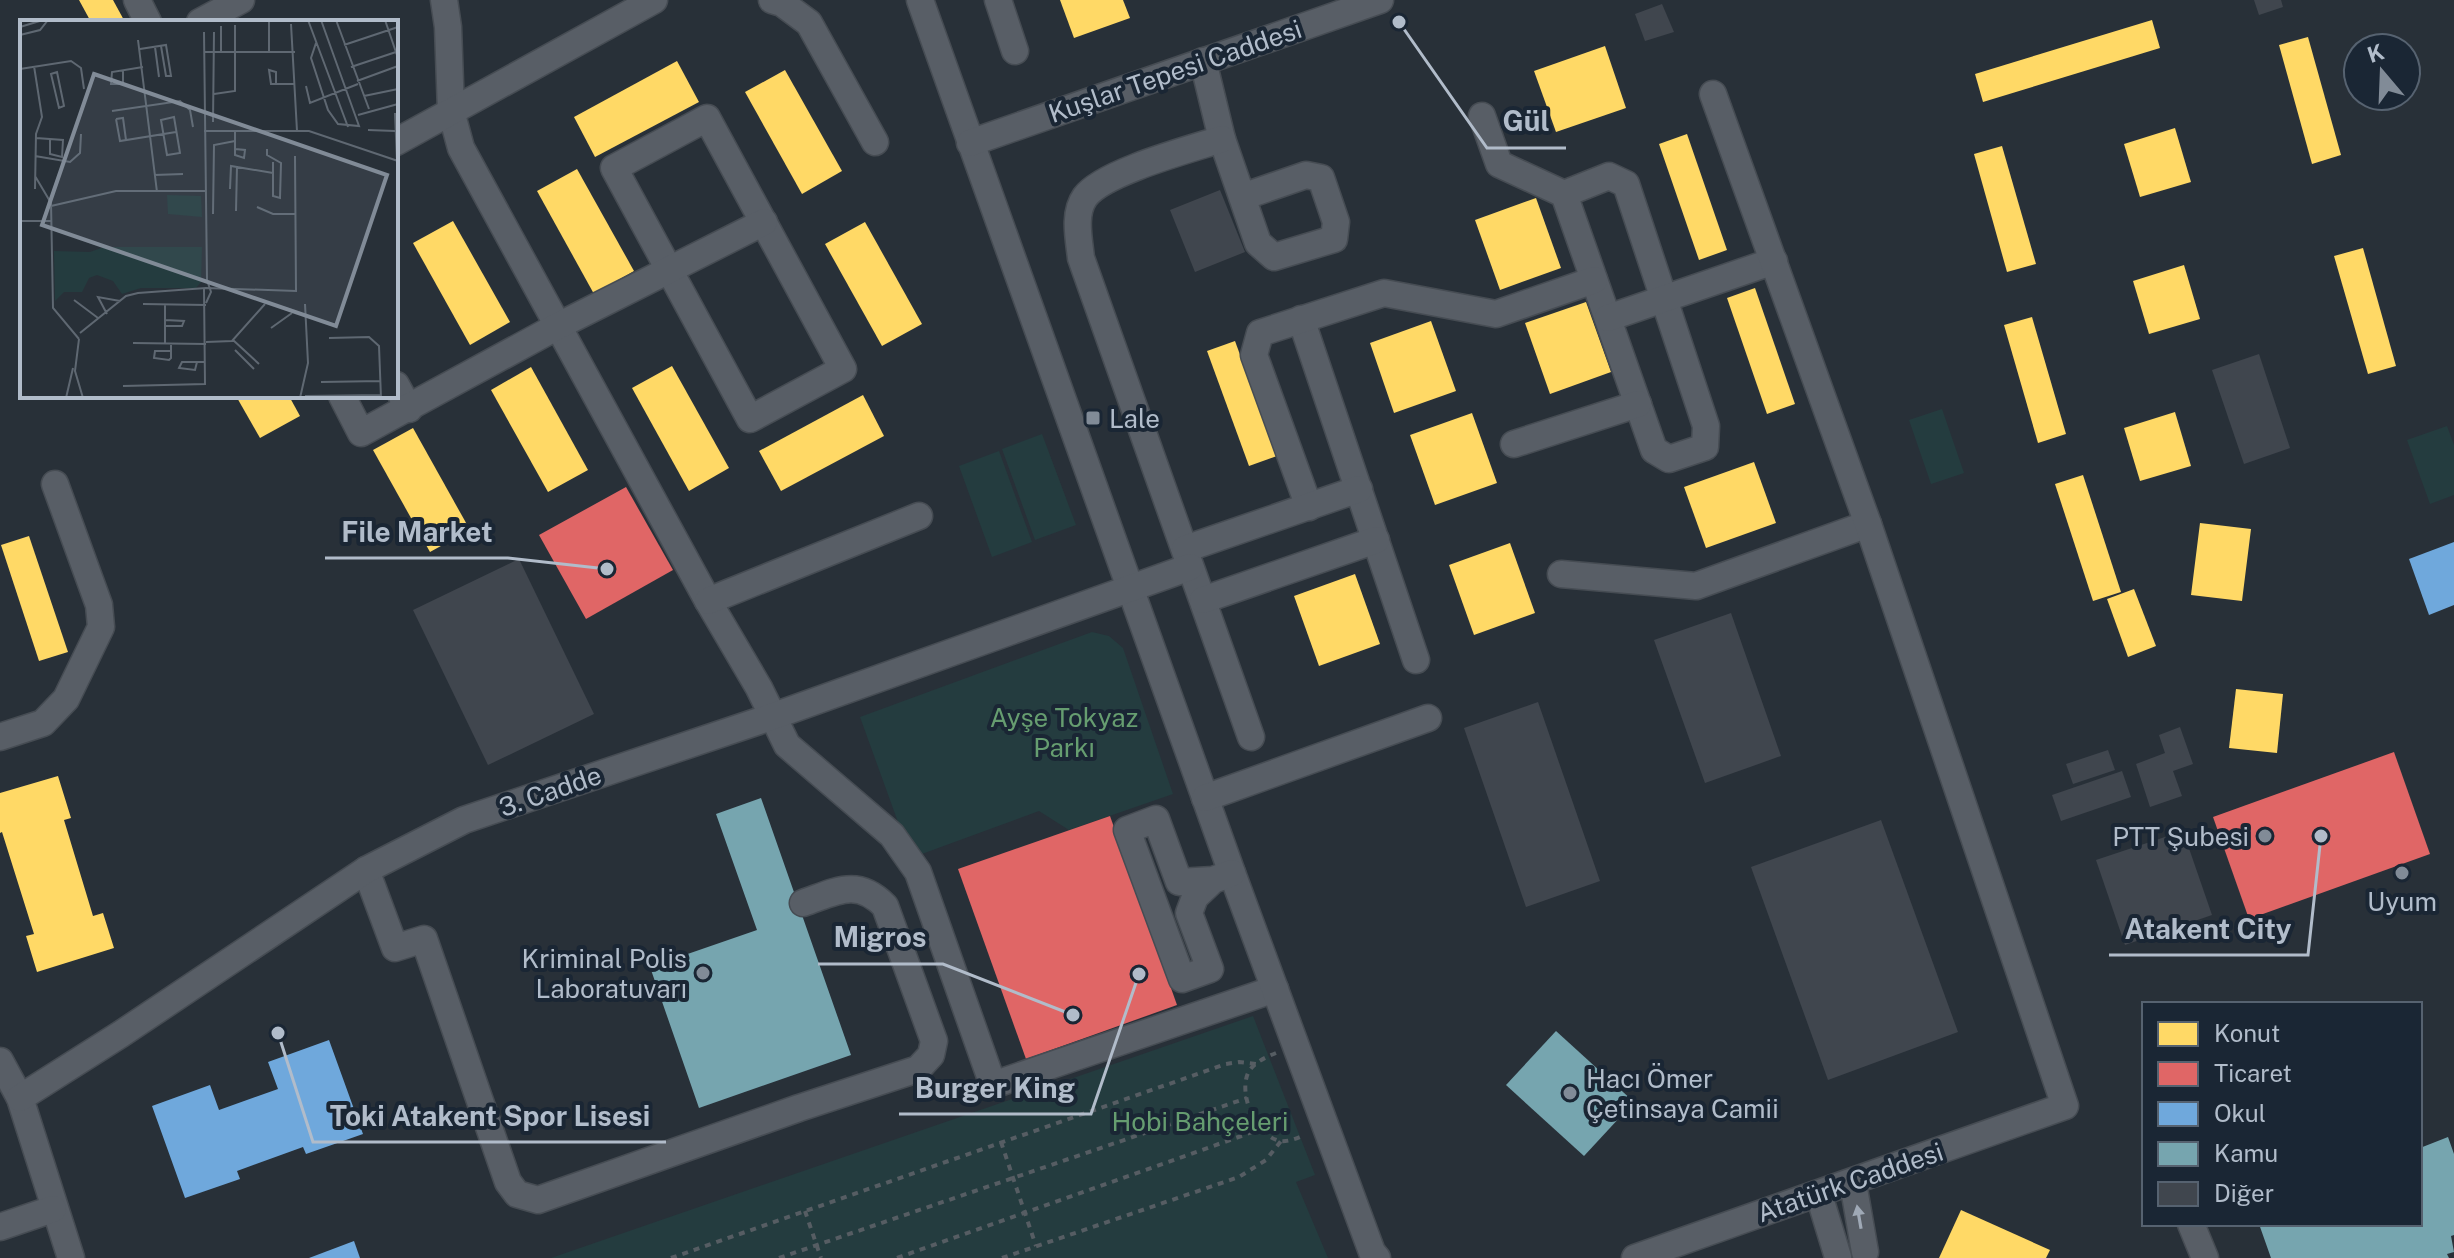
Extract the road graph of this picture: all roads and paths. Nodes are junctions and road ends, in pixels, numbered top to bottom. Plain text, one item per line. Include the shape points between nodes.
1 (137, 0) edge
2 (241, 0) edge
3 (444, 0) edge
4 (654, 0) edge
5 (772, 0) edge
6 (920, 0) edge
7 (998, 0) edge
8 (1380, 0) edge
9 (147, 20) edge
10 (204, 20) edge
11 (1015, 51) dead end
12 (1203, 61) junction
13 (1713, 94) dead end
14 (451, 111) junction
15 (1482, 116) dead end
16 (1222, 139) junction
17 (398, 141) edge
18 (875, 142) dead end
19 (970, 143) junction
20 (1564, 194) junction
21 (1242, 197) dead end
22 (764, 222) junction
23 (1774, 261) junction
24 (669, 269) junction
25 (1594, 280) junction
26 (1664, 299) junction
27 (1608, 318) junction
28 (1301, 319) junction
29 (558, 326) junction
30 (398, 389) edge
31 (343, 398) edge
32 (1638, 404) junction
33 (409, 409) junction
34 (1514, 444) dead end
35 (55, 484) dead end
36 (1359, 489) junction
37 (1309, 507) junction
38 (919, 516) dead end
39 (1868, 524) junction
40 (1376, 540) junction
41 (1188, 558) junction
42 (1561, 574) dead end
43 (1132, 589) junction
44 (1203, 600) junction
45 (708, 601) junction
46 (1416, 660) dead end
47 (771, 717) junction
48 (1428, 718) dead end
49 (0, 737) edge
50 (1251, 737) dead end
51 (1205, 798) junction
52 (366, 870) junction
53 (1222, 877) junction
54 (803, 903) dead end
55 (1275, 989) junction
56 (1296, 1046) junction
57 (0, 1061) edge
58 (1256, 1064) junction
59 (20, 1098) junction
60 (1247, 1098) junction
61 (1326, 1127) junction
62 (1261, 1129) junction
63 (1281, 1141) junction
64 (1001, 1142) junction
65 (1013, 1178) junction
66 (1853, 1183) junction
67 (1819, 1195) junction
68 (53, 1209) junction
69 (804, 1211) junction
70 (1025, 1213) junction
71 (2192, 1226) edge
72 (0, 1227) edge
73 (816, 1245) junction
74 (1036, 1246) junction
75 (1865, 1252) dead end
76 (1374, 1256) edge
77 (1838, 1257) edge
78 (71, 1258) edge
79 (671, 1258) edge
80 (779, 1258) edge
81 (821, 1258) edge
82 (897, 1258) edge
83 (1002, 1258) edge
84 (1635, 1258) edge
85 (2205, 1258) edge

1 - 9 street
2 - 10 street
3 - 14 street
4 - 14 street
5 - 18 street via 809,23
6 - 19 street
7 - 11 street
8 - 12 street, Kuşlar Tepesi Caddesi
12 - 16 street
12 - 19 street, Kuşlar Tepesi Caddesi
13 - 23 street
14 - 17 street
14 - 29 street via 461,148
15 - 20 street via 1499,164
16 - 21 street
16 - 41 street via 1113,176 1085,197 1077,223 1081,258
19 - 43 street
20 - 25 street
20 - 26 street via 1609,176 1626,184
22 - 24 street
22 - 24 street via 707,118 614,168
22 - 24 street via 843,369 750,419
23 - 26 street
23 - 39 street
24 - 29 street
25 - 27 street
25 - 28 street via 1496,314 1384,293
26 - 27 street
26 - 32 street via 1706,426 1705,447 1669,459 1654,450
27 - 32 street
28 - 36 street
28 - 37 street via 1260,333 1254,355
29 - 33 street
29 - 45 street
30 - 33 street
31 - 33 street via 361,433
32 - 34 street
35 - 49 street via 99,605 101,627 66,699 43,723
36 - 37 street, 3. Cadde
36 - 40 street
37 - 41 street, 3. Cadde
38 - 45 street
39 - 42 street via 1696,586
39 - 66 street, Atatürk Caddesi via 2065,1106
40 - 44 street
40 - 46 street
41 - 43 street, 3. Cadde
41 - 44 street
43 - 47 street, 3. Cadde
43 - 51 street
44 - 50 street
45 - 47 street
47 - 52 street, 3. Cadde via 464,820
47 - 55 street via 787,745 892,835 911,859 993,1085
48 - 51 street
51 - 53 street
52 - 54 street via 395,948 424,939 508,1182 523,1198 538,1200 918,1069 928,1061 934,1041 885,906 869,893 848,888
52 - 59 street, 3. Cadde
53 - 53 street via 1179,882 1156,819 1127,830 1182,979 1210,969 1189,913 1195,897
53 - 55 street
55 - 56 street
56 - 58 path
56 - 61 street
57 - 59 street
58 - 60 path via 1247,1075
58 - 64 path via 1226,1064
59 - 68 street
60 - 62 path
60 - 65 path
61 - 63 path
61 - 76 street
62 - 63 path
62 - 70 path
63 - 74 path via 1266,1160 1239,1177
64 - 65 path
64 - 69 path
65 - 70 path
65 - 73 path
66 - 67 street, Atatürk Caddesi
75 -> 66 street
67 - 77 street
67 - 84 street, Atatürk Caddesi
68 - 72 street
68 - 78 street
69 - 73 path
69 - 79 path
70 - 74 path
70 - 82 path
71 - 85 street
73 - 80 path
73 - 81 path
74 - 83 path

